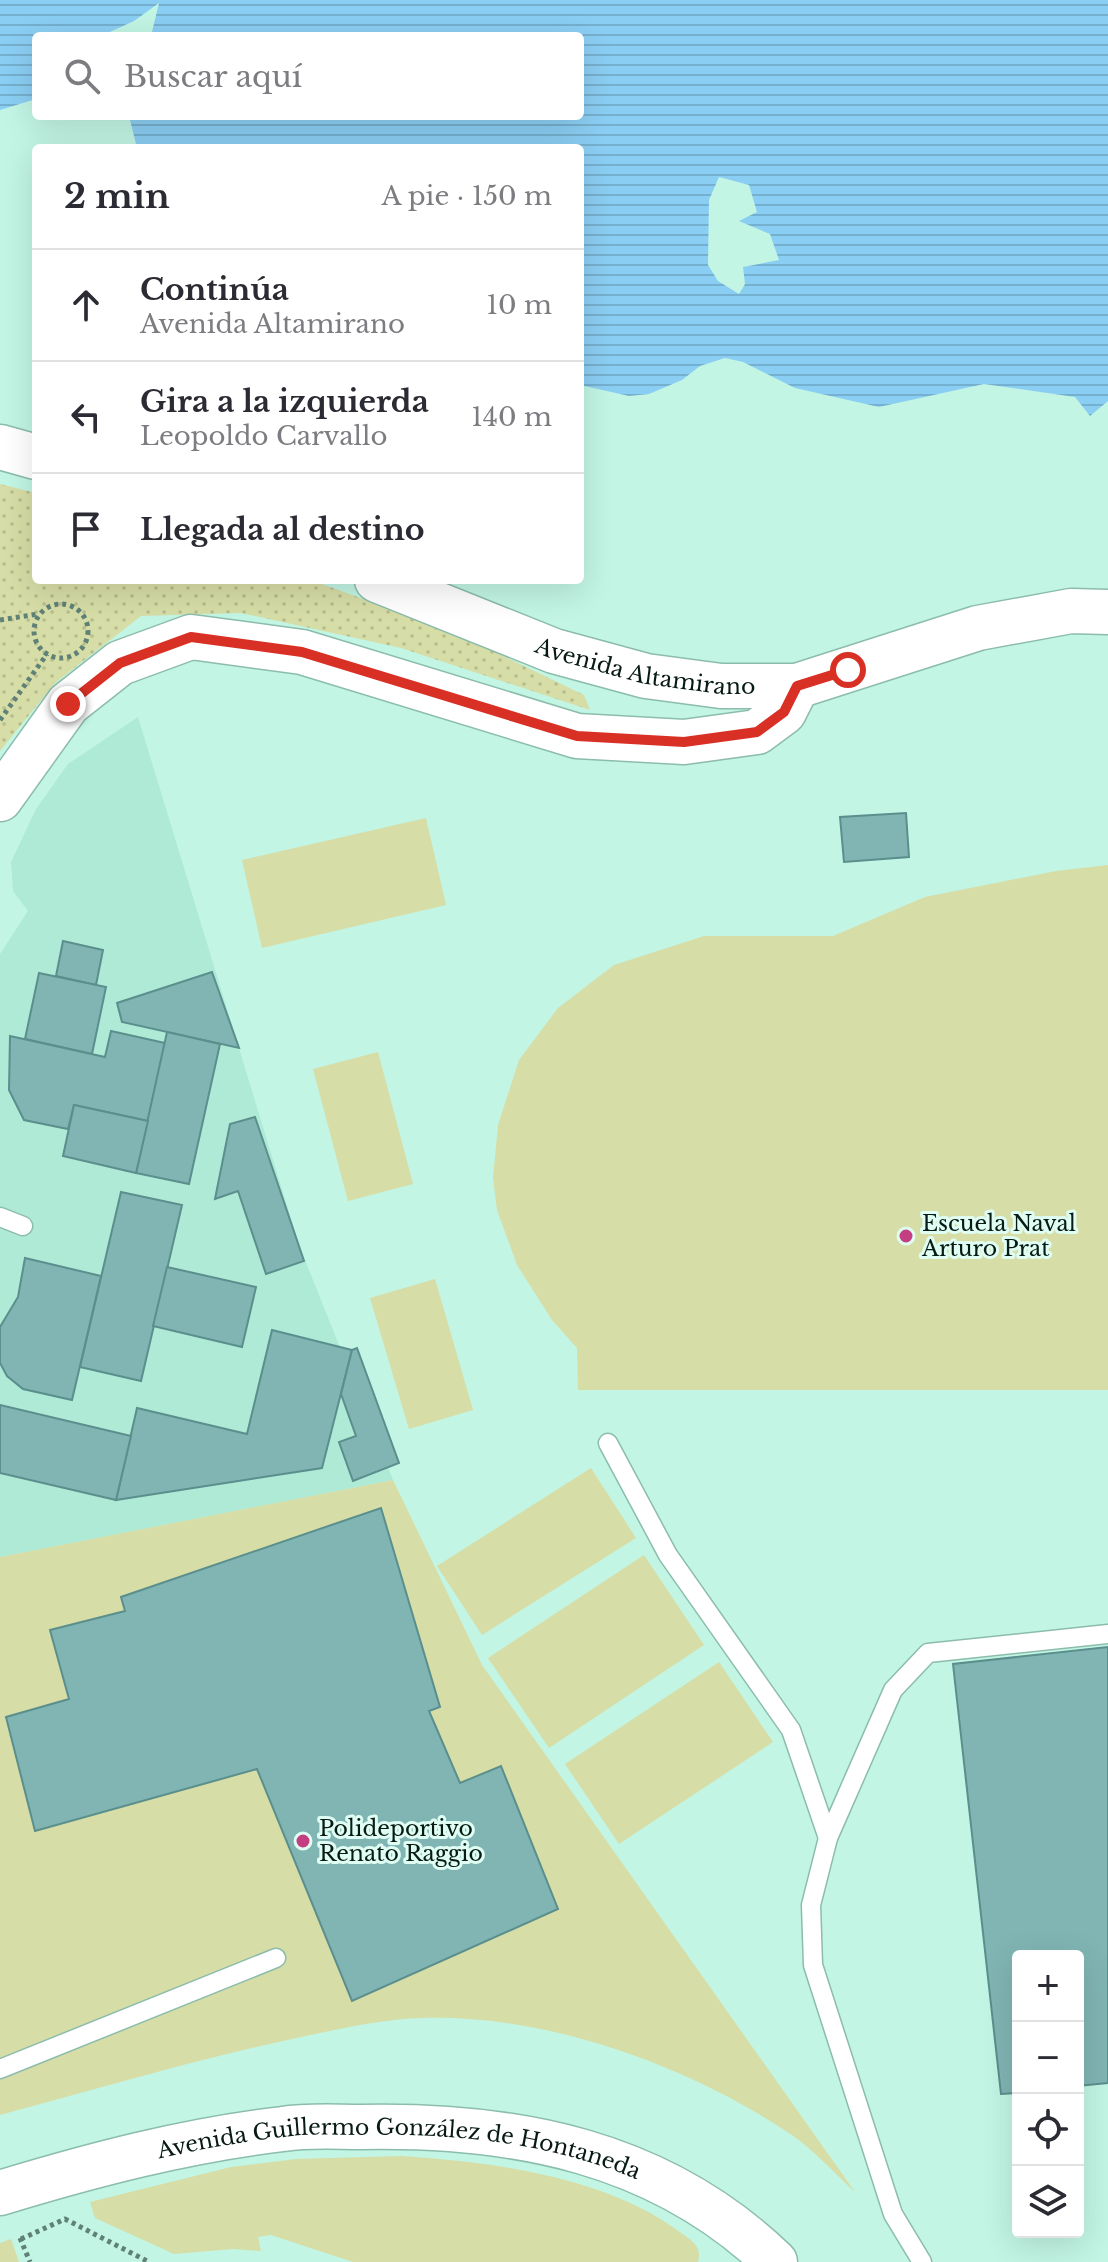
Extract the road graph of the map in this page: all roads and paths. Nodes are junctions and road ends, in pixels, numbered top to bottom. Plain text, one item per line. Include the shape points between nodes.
1 (0, 447) edge
2 (32, 456) edge
3 (387, 584) edge
4 (1108, 612) edge
5 (39, 614) junction
6 (0, 620) edge
7 (47, 654) junction
8 (797, 686) junction
9 (0, 720) edge
10 (0, 799) edge
11 (0, 1217) edge
12 (23, 1226) dead end
13 (608, 1443) dead end
14 (1108, 1634) edge
15 (828, 1838) junction
16 (276, 1958) dead end
17 (0, 2069) edge
18 (0, 2193) edge
19 (21, 2239) dead end
20 (767, 2260) edge
21 (149, 2262) edge
22 (922, 2262) edge

1 - 2 street
3 - 8 street, Avenida Altamirano via 554,651 646,676 721,686
4 - 8 street, Avenida Altamirano via 1071,611 978,628
5 - 6 path
5 - 7 path via 33,631
5 - 7 path via 53,604 71,605 88,625 86,643 73,655
7 - 9 path
8 - 10 street via 784,712 757,732 684,742 577,736 302,652 191,637 120,663 68,704
11 - 12 lane
13 - 15 lane via 668,1555 791,1730
14 - 15 lane via 928,1653 893,1690
15 - 22 lane via 811,1905 813,1965 893,2214
16 - 17 lane
18 - 20 street, Avenida Guillermo González de Hontaneda via 131,2156 284,2128 481,2129 567,2146 635,2169 698,2203
19 - 21 path via 65,2219

